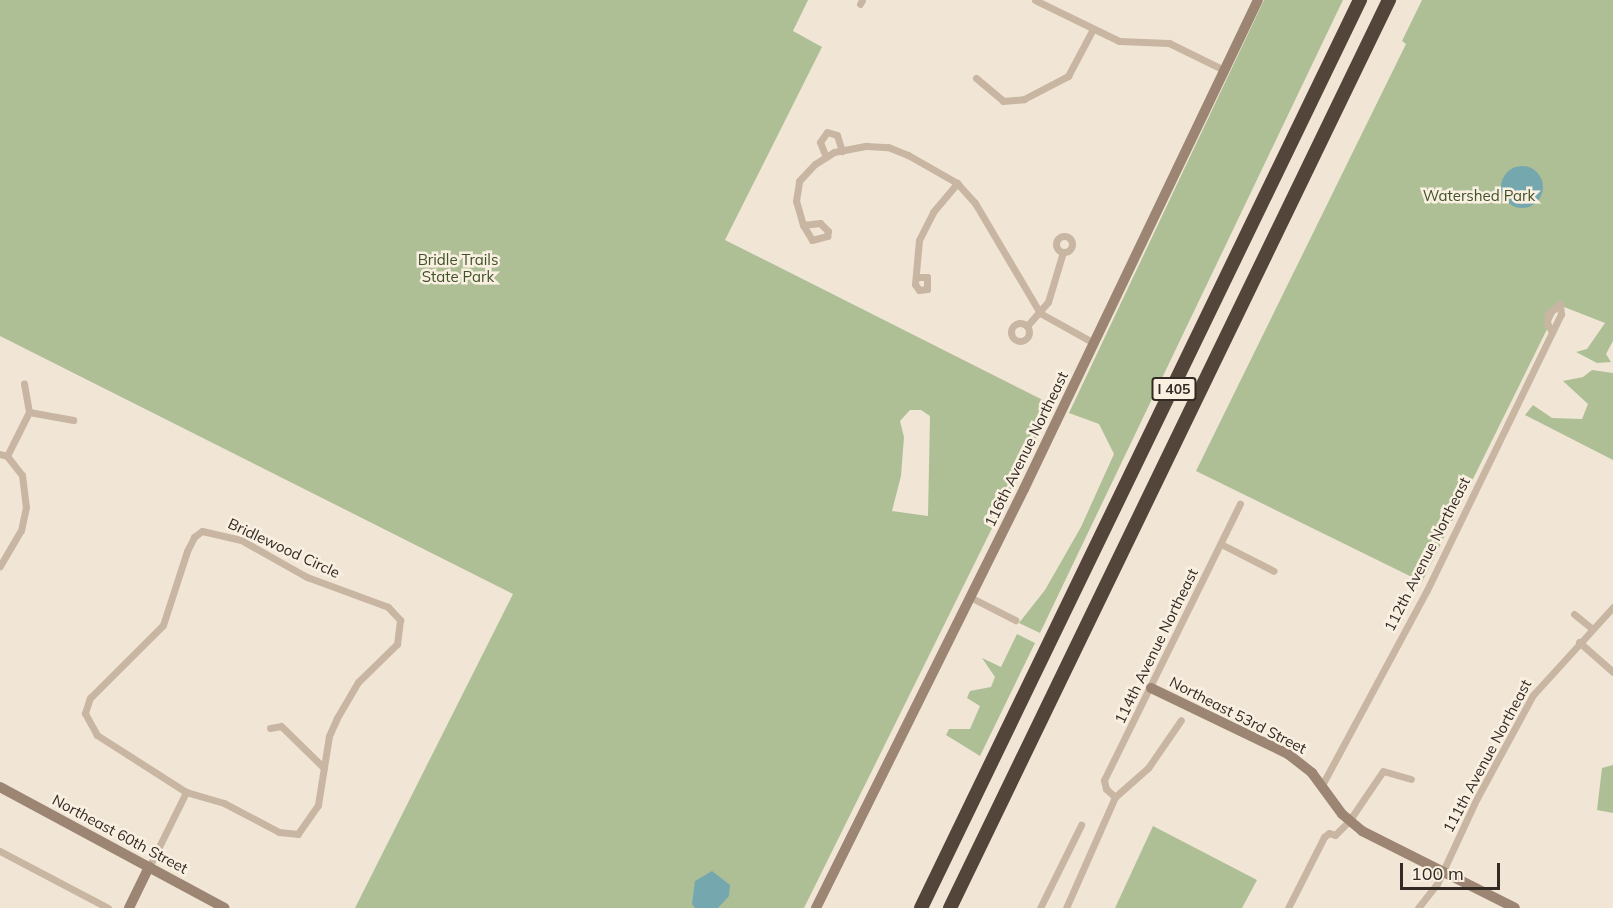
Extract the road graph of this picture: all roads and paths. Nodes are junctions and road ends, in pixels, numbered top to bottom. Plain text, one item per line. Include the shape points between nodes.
1 (1035, 0) edge
2 (1258, 0) edge
3 (1360, 0) edge
4 (1389, 0) edge
5 (1093, 29) junction
6 (1224, 70) junction
7 (976, 78) dead end
8 (842, 151) junction
9 (826, 157) junction
10 (957, 183) junction
11 (802, 225) dead end
12 (1063, 252) dead end
13 (917, 277) dead end
14 (1040, 313) junction
15 (1026, 326) dead end
16 (1552, 332) dead end
17 (1094, 342) junction
18 (24, 383) dead end
19 (29, 412) junction
20 (73, 420) dead end
21 (4, 455) edge
22 (1240, 504) dead end
23 (1221, 544) junction
24 (0, 566) edge
25 (1274, 571) dead end
26 (969, 597) junction
27 (1613, 606) edge
28 (1574, 614) dead end
29 (1015, 620) dead end
30 (1591, 628) junction
31 (1579, 642) junction
32 (1613, 672) edge
33 (1152, 688) junction
34 (1181, 720) dead end
35 (270, 728) dead end
36 (324, 768) junction
37 (1412, 779) dead end
38 (1322, 785) junction
39 (0, 787) edge
40 (186, 792) junction
41 (1115, 797) junction
42 (1348, 821) junction
43 (1081, 825) dead end
44 (0, 851) edge
45 (149, 867) junction
46 (1441, 871) junction
47 (108, 908) edge
48 (129, 908) edge
49 (225, 908) edge
50 (816, 908) edge
51 (921, 908) edge
52 (950, 908) edge
53 (1040, 908) edge
54 (1066, 908) edge
55 (1288, 908) edge
56 (1418, 908) edge
57 (1515, 908) edge

1 - 5 street
2 - 6 street, 116th Avenue Northeast
3 - 51 highway, I 405
4 - 52 highway, I 405
5 - 6 street via 1124,42 1169,43
5 - 7 street via 1068,76 1024,99 1003,101
6 - 17 street, 116th Avenue Northeast
8 - 9 street
8 - 9 street via 837,135 827,132 820,139
8 - 10 street via 888,147
9 - 11 street via 799,182 796,201
10 - 13 street via 924,227 915,259
10 - 14 street via 975,203
12 - 14 street via 1056,284
14 - 15 street
14 - 17 street
16 - 38 street, 112th Avenue Northeast via 1427,590
17 - 26 street, 116th Avenue Northeast
18 - 19 street
19 - 20 street
19 - 21 street
21 - 24 street via 22,475 26,507 21,530
22 - 23 street, 114th Avenue Northeast
23 - 25 street
23 - 33 street, 114th Avenue Northeast
26 - 29 street
26 - 50 street, 116th Avenue Northeast
27 - 30 street, 111th Avenue Northeast
28 - 30 street
30 - 31 street, 111th Avenue Northeast
31 - 32 street
31 - 46 street, 111th Avenue Northeast via 1533,695
33 - 38 street, Northeast 53rd Street via 1287,754
33 - 41 street, 114th Avenue Northeast via 1104,780 1106,789
34 - 41 street via 1148,768
35 - 36 street via 281,726
36 - 40 street, Bridlewood Circle via 318,805 298,834 279,832 224,803
36 - 40 street, Bridlewood Circle via 329,736 345,701 397,644 400,620 388,607 307,577 241,540 202,531 190,544 163,625 90,698 85,713 97,735
37 - 42 street via 1383,771
38 - 42 street, Northeast 53rd Street
39 - 45 street, Northeast 60th Street
40 - 45 street
41 - 54 street
42 - 46 street, Northeast 53rd Street
42 - 55 street via 1335,835 1329,833 1324,837
43 - 53 street
44 - 47 street
45 - 48 street
45 - 49 street, Northeast 60th Street
46 - 56 street, 111th Avenue Northeast via 1437,884
46 - 57 street, Northeast 53rd Street

